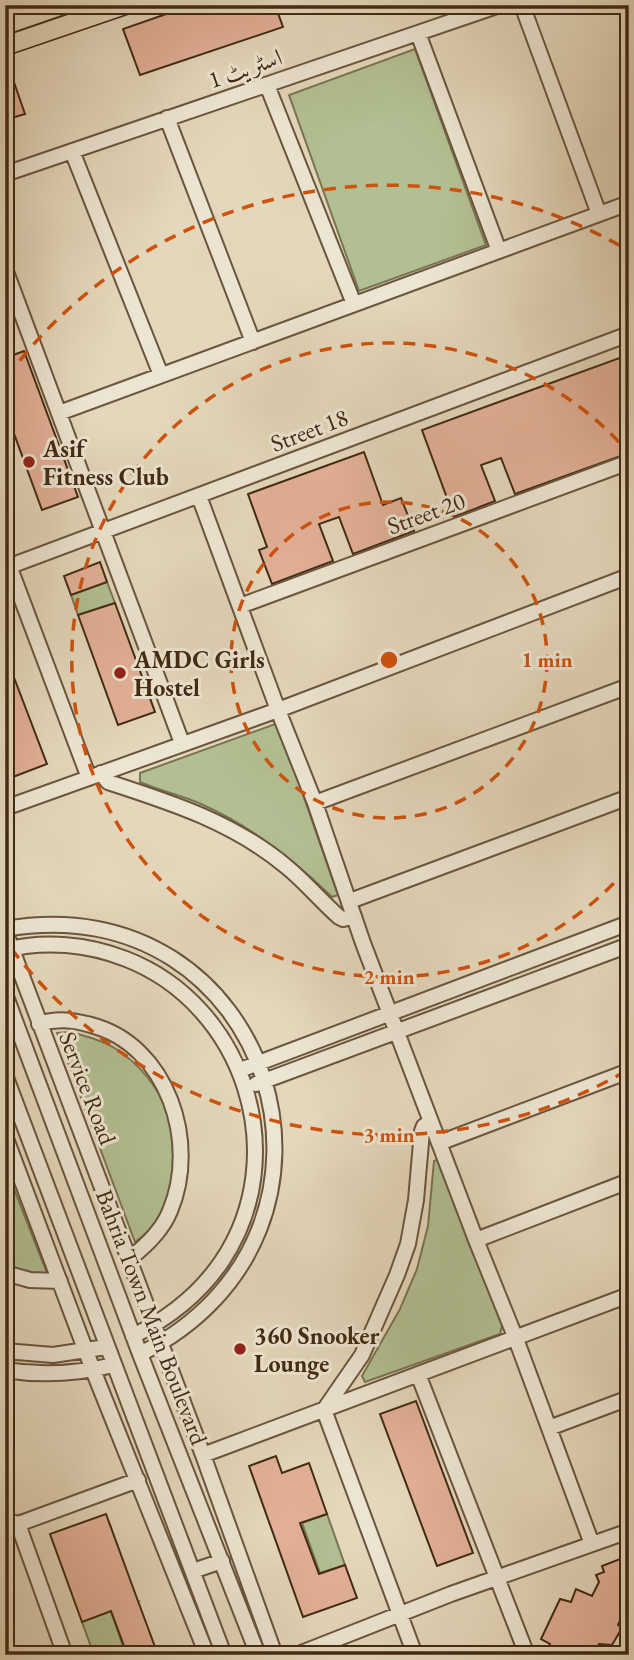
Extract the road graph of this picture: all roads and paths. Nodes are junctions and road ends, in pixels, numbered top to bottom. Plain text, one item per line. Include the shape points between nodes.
1 (63, 5) edge
2 (125, 5) edge
3 (500, 5) edge
4 (522, 5) edge
5 (5, 25) edge
6 (418, 33) junction
7 (5, 46) edge
8 (267, 85) junction
9 (167, 118) junction
10 (72, 150) junction
11 (5, 174) edge
12 (629, 203) edge
13 (599, 214) junction
14 (499, 251) junction
15 (5, 269) edge
16 (10, 298) edge
17 (354, 304) junction
18 (629, 334) edge
19 (253, 342) junction
20 (161, 376) junction
21 (59, 413) junction
22 (629, 462) edge
23 (199, 496) junction
24 (103, 531) junction
25 (7, 563) edge
26 (629, 576) edge
27 (240, 606) junction
28 (629, 686) edge
29 (278, 710) junction
30 (182, 743) junction
31 (95, 776) junction
32 (629, 797) edge
33 (315, 803) junction
34 (5, 808) edge
35 (350, 901) junction
36 (354, 916) junction
37 (629, 923) edge
38 (5, 930) edge
39 (629, 944) edge
40 (8, 949) edge
41 (5, 994) edge
42 (392, 1014) junction
43 (39, 1024) junction
44 (398, 1031) junction
45 (259, 1063) junction
46 (240, 1070) junction
47 (629, 1071) edge
48 (5, 1075) edge
49 (265, 1081) junction
50 (246, 1088) junction
51 (431, 1122) junction
52 (5, 1136) edge
53 (439, 1143) junction
54 (629, 1181) edge
55 (476, 1240) junction
56 (129, 1259) junction
57 (5, 1273) edge
58 (60, 1281) junction
59 (629, 1295) edge
60 (153, 1326) junction
61 (133, 1336) junction
62 (516, 1339) junction
63 (160, 1344) junction
64 (106, 1347) junction
65 (5, 1351) edge
66 (86, 1352) junction
67 (140, 1354) junction
68 (113, 1365) junction
69 (5, 1370) edge
70 (93, 1370) junction
71 (418, 1374) junction
72 (629, 1398) edge
73 (324, 1410) junction
74 (549, 1427) junction
75 (202, 1455) junction
76 (138, 1480) junction
77 (9, 1524) edge
78 (629, 1531) edge
79 (592, 1544) junction
80 (222, 1561) junction
81 (193, 1571) junction
82 (498, 1577) junction
83 (400, 1614) junction
84 (65, 1655) edge
85 (207, 1655) edge
86 (224, 1655) edge
87 (258, 1655) edge
88 (275, 1655) edge
89 (296, 1655) edge
90 (415, 1655) edge
91 (527, 1655) edge

1 - 5 main road
2 - 7 main road
3 - 6 street, اسٹریٹ 1
4 - 13 street
6 - 8 street, اسٹریٹ 1
6 - 14 street
8 - 9 street, اسٹریٹ 1
8 - 17 street
9 - 10 street, اسٹریٹ 1
9 - 19 street
10 - 11 street, اسٹریٹ 1
10 - 20 street
12 - 13 street
13 - 14 street
14 - 17 street
15 - 16 street
16 - 21 street
17 - 19 street
18 - 23 street, Street 18
19 - 20 street
20 - 21 street
21 - 24 street
22 - 27 street, Street 20
23 - 24 street, Street 18
23 - 27 street
24 - 25 street, Street 18
24 - 30 street
25 - 31 street
26 - 29 street
27 - 29 street
28 - 33 street
29 - 30 street
29 - 33 street
30 - 31 street
31 - 34 street
31 - 36 street via 228,828 287,868 339,917
32 - 35 street
33 - 35 street
35 - 36 street
36 - 42 street
37 - 42 street
38 - 40 street, Service Road
38 - 45 street via 82,926 156,950 195,976 217,998 241,1028
39 - 44 street
40 - 43 street, Service Road
40 - 46 street via 89,948 147,969 197,1006
41 - 61 street, Bahria Town Main Boulevard
42 - 44 street
42 - 45 street
43 - 56 street, Service Road
43 - 56 street via 57,1019 81,1022 113,1034 158,1074 170,1100 180,1135 180,1180 162,1226
44 - 49 street
44 - 51 street
45 - 46 street
45 - 49 street
46 - 50 street
47 - 53 street
48 - 64 street
49 - 50 street
49 - 63 street via 275,1148 270,1198 259,1231 225,1290
50 - 60 street via 255,1152 244,1215 209,1279
51 - 53 street
51 - 73 street via 422,1131 416,1200 397,1275 362,1355
52 - 58 street
53 - 55 street
54 - 55 street
55 - 62 street
56 - 60 street, Service Road
57 - 58 street
58 - 66 street
59 - 62 street
60 - 61 street
60 - 63 street, Service Road
61 - 67 street, Bahria Town Main Boulevard
62 - 71 street
62 - 74 street
63 - 67 street
63 - 75 street, Service Road
64 - 66 street
64 - 68 street
65 - 66 street
66 - 70 street
67 - 80 street, Bahria Town Main Boulevard
68 - 70 street
68 - 81 street
69 - 70 street via 48,1374
70 - 76 street
71 - 73 street
71 - 82 street
72 - 74 street
73 - 75 street
73 - 83 street
74 - 79 street
75 - 88 street, Service Road
76 - 77 street
76 - 85 street
77 - 84 street
78 - 79 street
79 - 82 street
80 - 81 street
80 - 87 street, Bahria Town Main Boulevard
81 - 86 street
82 - 83 street
82 - 91 street
83 - 89 street
83 - 90 street

